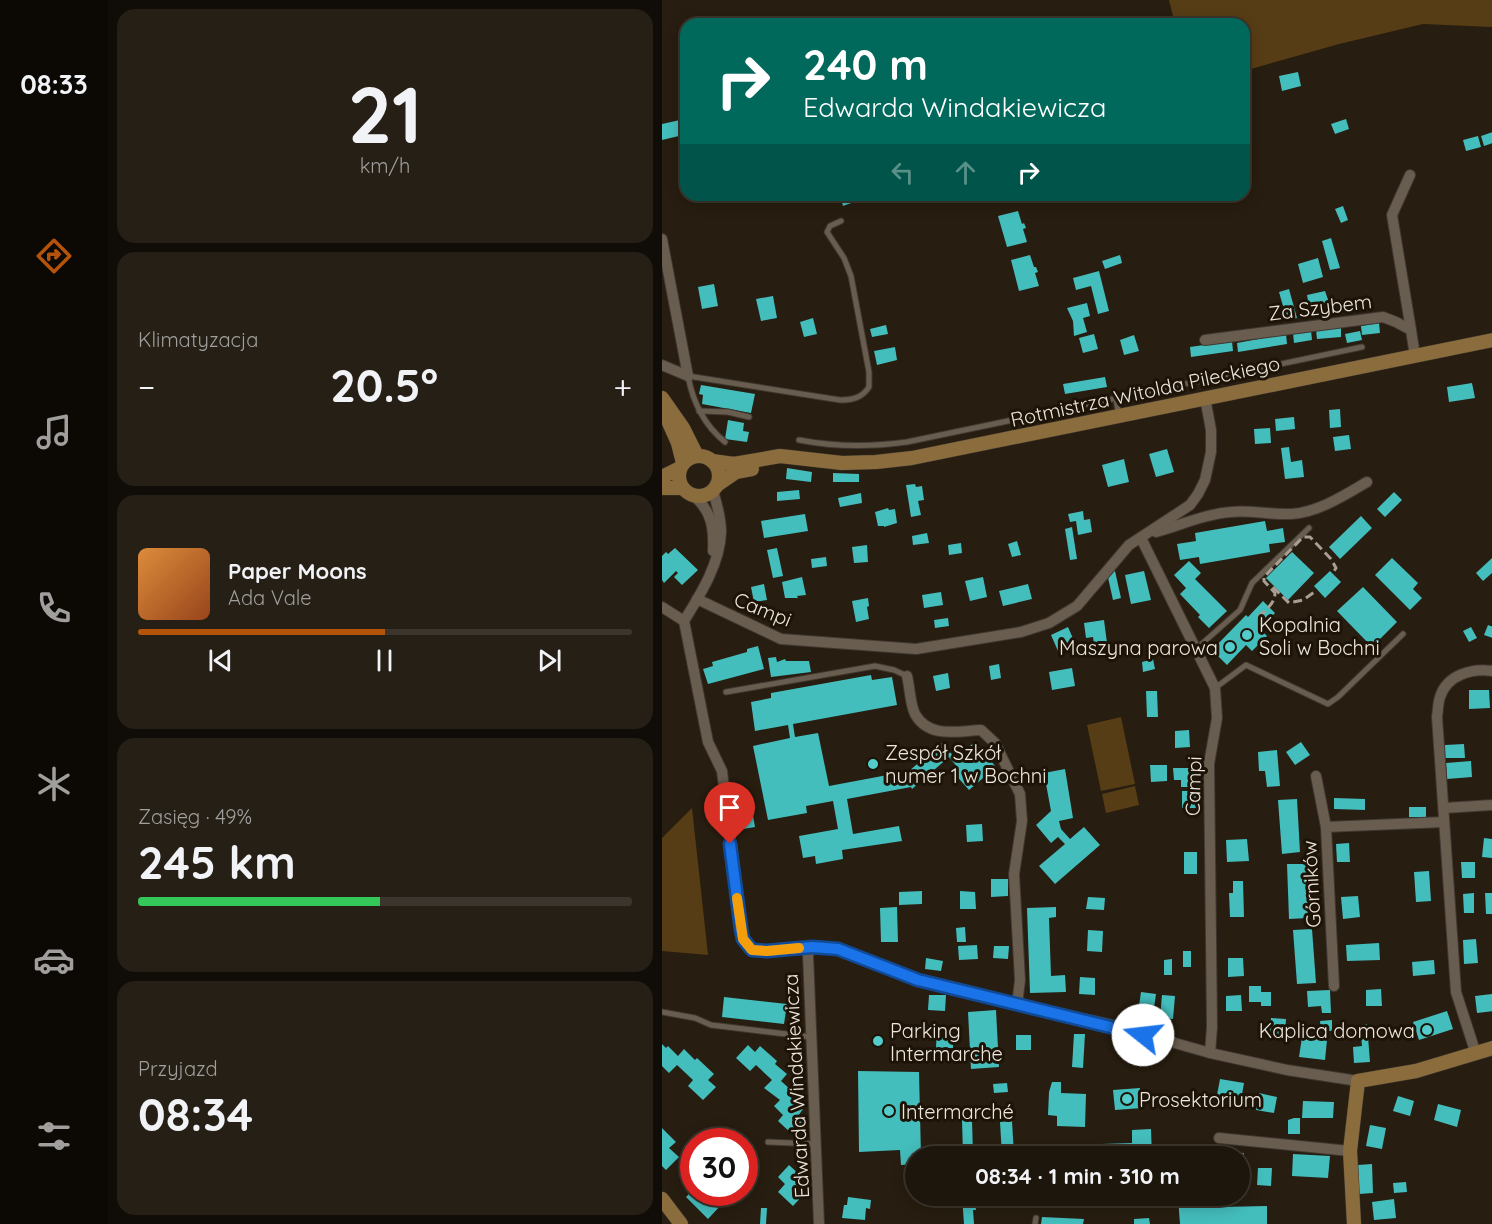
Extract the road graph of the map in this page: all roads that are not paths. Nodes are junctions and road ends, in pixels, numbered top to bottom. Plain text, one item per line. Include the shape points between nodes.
1 (1410, 175) dead end
2 (841, 221) dead end
3 (662, 239) edge
4 (1411, 330) junction
5 (1205, 340) dead end
6 (1493, 340) edge
7 (1362, 347) dead end
8 (1415, 356) junction
9 (662, 365) edge
10 (688, 376) junction
11 (1116, 397) junction
12 (1205, 398) junction
13 (662, 399) edge
14 (662, 409) edge
15 (699, 411) junction
16 (1120, 416) junction
17 (749, 417) dead end
18 (799, 441) dead end
19 (725, 442) dead end
20 (697, 456) junction
21 (804, 460) junction
22 (713, 461) junction
23 (682, 466) junction
24 (662, 477) edge
25 (1367, 482) dead end
26 (662, 488) edge
27 (682, 488) junction
28 (715, 488) junction
29 (695, 497) junction
30 (1309, 528) dead end
31 (1144, 536) junction
32 (713, 566) junction
33 (697, 599) junction
34 (662, 607) edge
35 (684, 621) junction
36 (1403, 634) dead end
37 (1195, 650) junction
38 (1493, 671) edge
39 (907, 676) joint
40 (1215, 688) junction
41 (726, 692) dead end
42 (1316, 776) dead end
43 (1493, 804) edge
44 (1444, 808) junction
45 (1444, 822) junction
46 (1326, 827) junction
47 (812, 947) junction
48 (1334, 986) dead end
49 (1017, 1005) junction
50 (662, 1012) edge
51 (811, 1037) junction
52 (1493, 1048) edge
53 (1210, 1053) junction
54 (1476, 1054) junction
55 (1358, 1081) junction
56 (1219, 1138) dead end
57 (768, 1143) dead end
58 (816, 1144) junction
59 (1350, 1152) junction
60 (662, 1199) edge
61 (681, 1224) edge
62 (819, 1224) edge
63 (1354, 1224) edge

1 - 4 street via 1392,214
2 - 10 lane via 827,232 844,258 854,287 870,382 864,394 832,400
3 - 10 street
4 - 5 street, Za Szybem via 1383,318
4 - 8 street
6 - 8 main road, Rotmistrza Witolda Pileckiego
7 - 11 lane
8 - 12 main road, Rotmistrza Witolda Pileckiego
9 - 10 street
10 - 15 lane
11 - 16 lane
11 - 18 lane via 906,442 858,446
12 - 16 main road, Rotmistrza Witolda Pileckiego
12 - 31 street, Campi via 1211,430 1205,480 1190,505
13 - 20 main road
14 - 23 main road via 678,443
15 - 17 lane
15 - 19 lane
16 - 21 main road, Rotmistrza Witolda Pileckiego via 903,460
20 - 22 main road
20 - 23 main road via 687,459
21 - 22 main road, Rotmistrza Witolda Pileckiego via 779,456 734,464
21 - 28 main road, Rotmistrza Witolda Pileckiego via 736,472
22 - 28 main road via 719,475
23 - 24 main road
23 - 27 main road via 678,478
25 - 31 street via 1306,512 1225,513
26 - 27 main road
27 - 29 main road
28 - 29 main road via 708,495
28 - 32 street via 721,533
29 - 32 street via 712,521
30 - 37 lane via 1252,583 1240,610
31 - 33 street, Campi via 1129,545 1077,606 1049,623 1021,632 916,649 781,639
31 - 37 street, Campi
32 - 33 street
33 - 35 street
34 - 35 street
35 - 47 street, Edwarda Windakiewicza via 707,742 722,771 743,939 752,950
36 - 40 lane via 1328,704 1246,665
37 - 40 street, Campi
38 - 44 street via 1468,671 1447,684 1440,697 1437,717
39 - 41 lane via 875,666
39 - 49 street via 915,714 922,722 938,733 981,730 995,743 1020,794 1022,821 1014,874 1020,980
40 - 53 street, Campi via 1217,718 1209,765
42 - 46 street
43 - 44 street
44 - 45 street
45 - 46 street, Górników
45 - 54 street via 1456,992
46 - 48 street, Górników
47 - 49 street, Edwarda Windakiewicza via 838,949 918,980
47 - 51 street, Edwarda Windakiewicza via 808,955
49 - 53 street, Edwarda Windakiewicza via 1108,1024
50 - 51 lane via 711,1025
51 - 58 street, Edwarda Windakiewicza
52 - 54 main road
53 - 55 street, Edwarda Windakiewicza
54 - 55 main road via 1416,1071
55 - 59 main road
56 - 59 street
57 - 58 lane
58 - 62 street, Edwarda Windakiewicza
59 - 63 main road
60 - 61 main road

